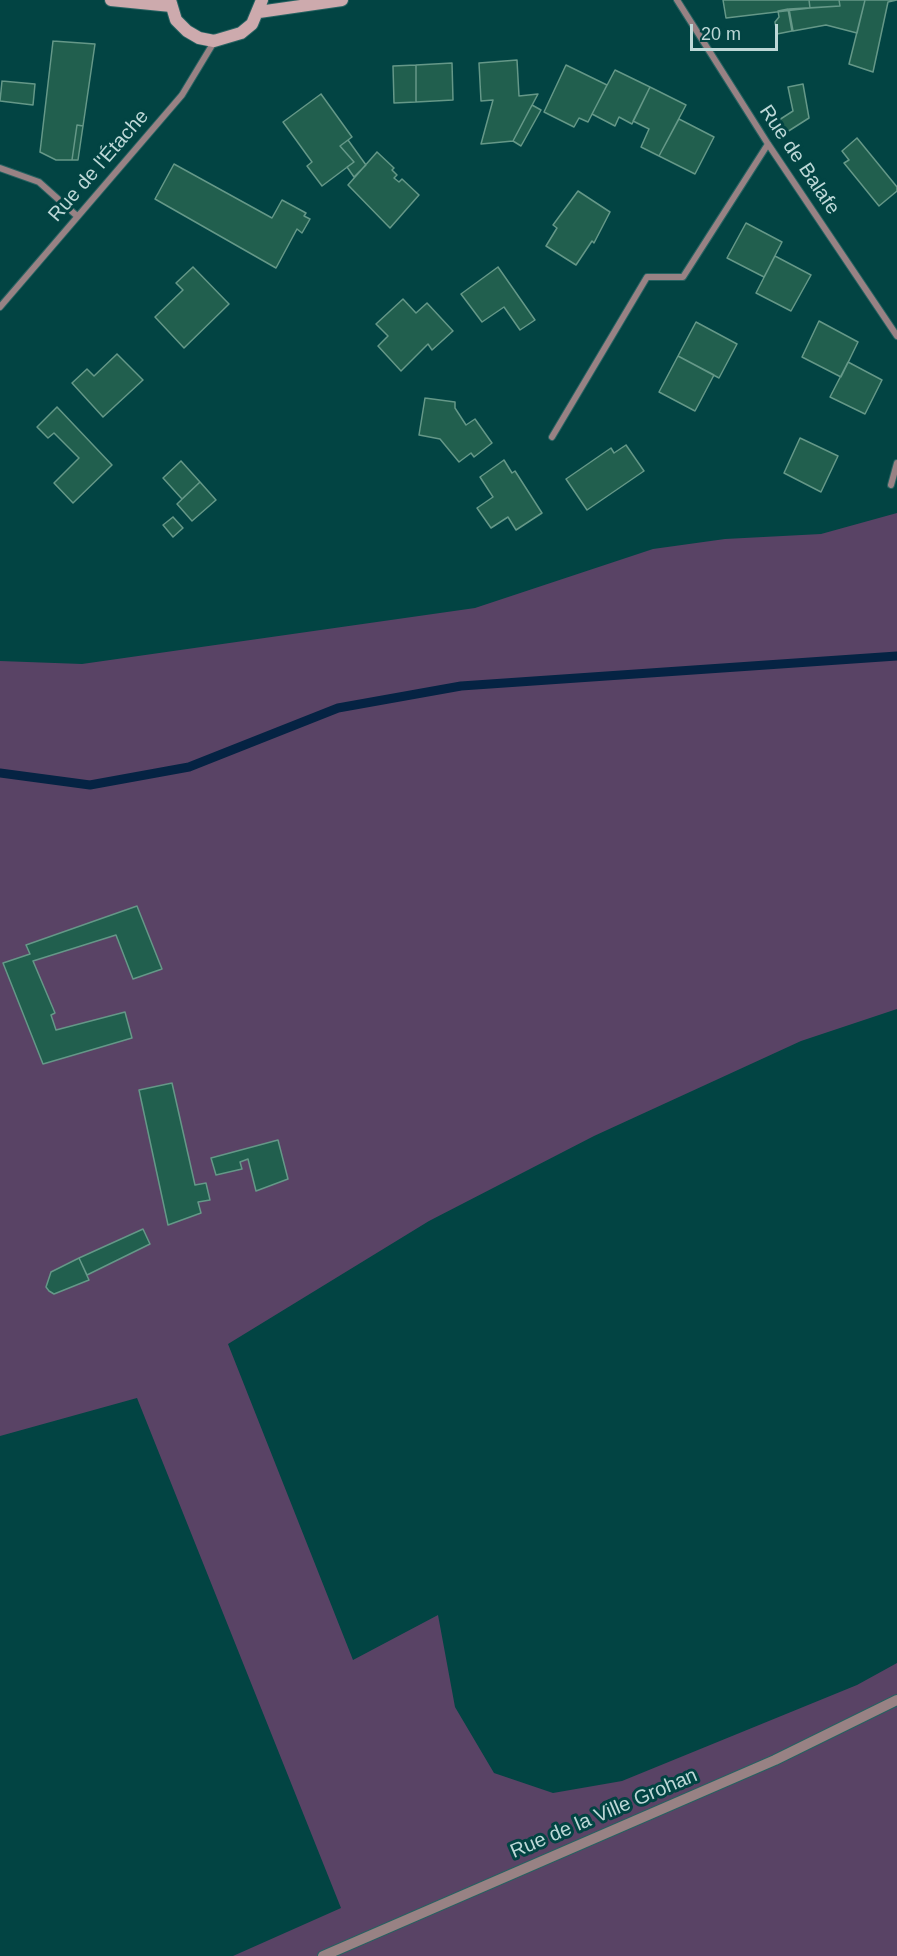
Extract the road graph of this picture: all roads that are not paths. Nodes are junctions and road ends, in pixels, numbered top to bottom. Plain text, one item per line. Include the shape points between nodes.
1 (111, 0) edge
2 (342, 0) edge
3 (677, 0) edge
4 (170, 3) edge
5 (260, 6) edge
6 (214, 41) junction
7 (768, 144) junction
8 (0, 168) edge
9 (77, 216) junction
10 (0, 307) edge
11 (897, 336) edge
12 (552, 437) dead end
13 (897, 463) edge
14 (891, 485) dead end
15 (897, 1700) edge
16 (323, 1956) edge

1 - 4 main road
2 - 5 main road
3 - 7 street, Rue de Balafe
4 - 6 main road via 176,20 187,31
5 - 6 main road via 252,24 241,33
6 - 9 street, Rue de l'Étache via 182,95
7 - 11 street, Rue de Balafe
7 - 12 street via 683,277 647,277
8 - 9 street via 39,182
9 - 10 street, Rue de l'Étache
13 - 14 street
15 - 16 street, Rue de la Ville Grohan via 775,1760

